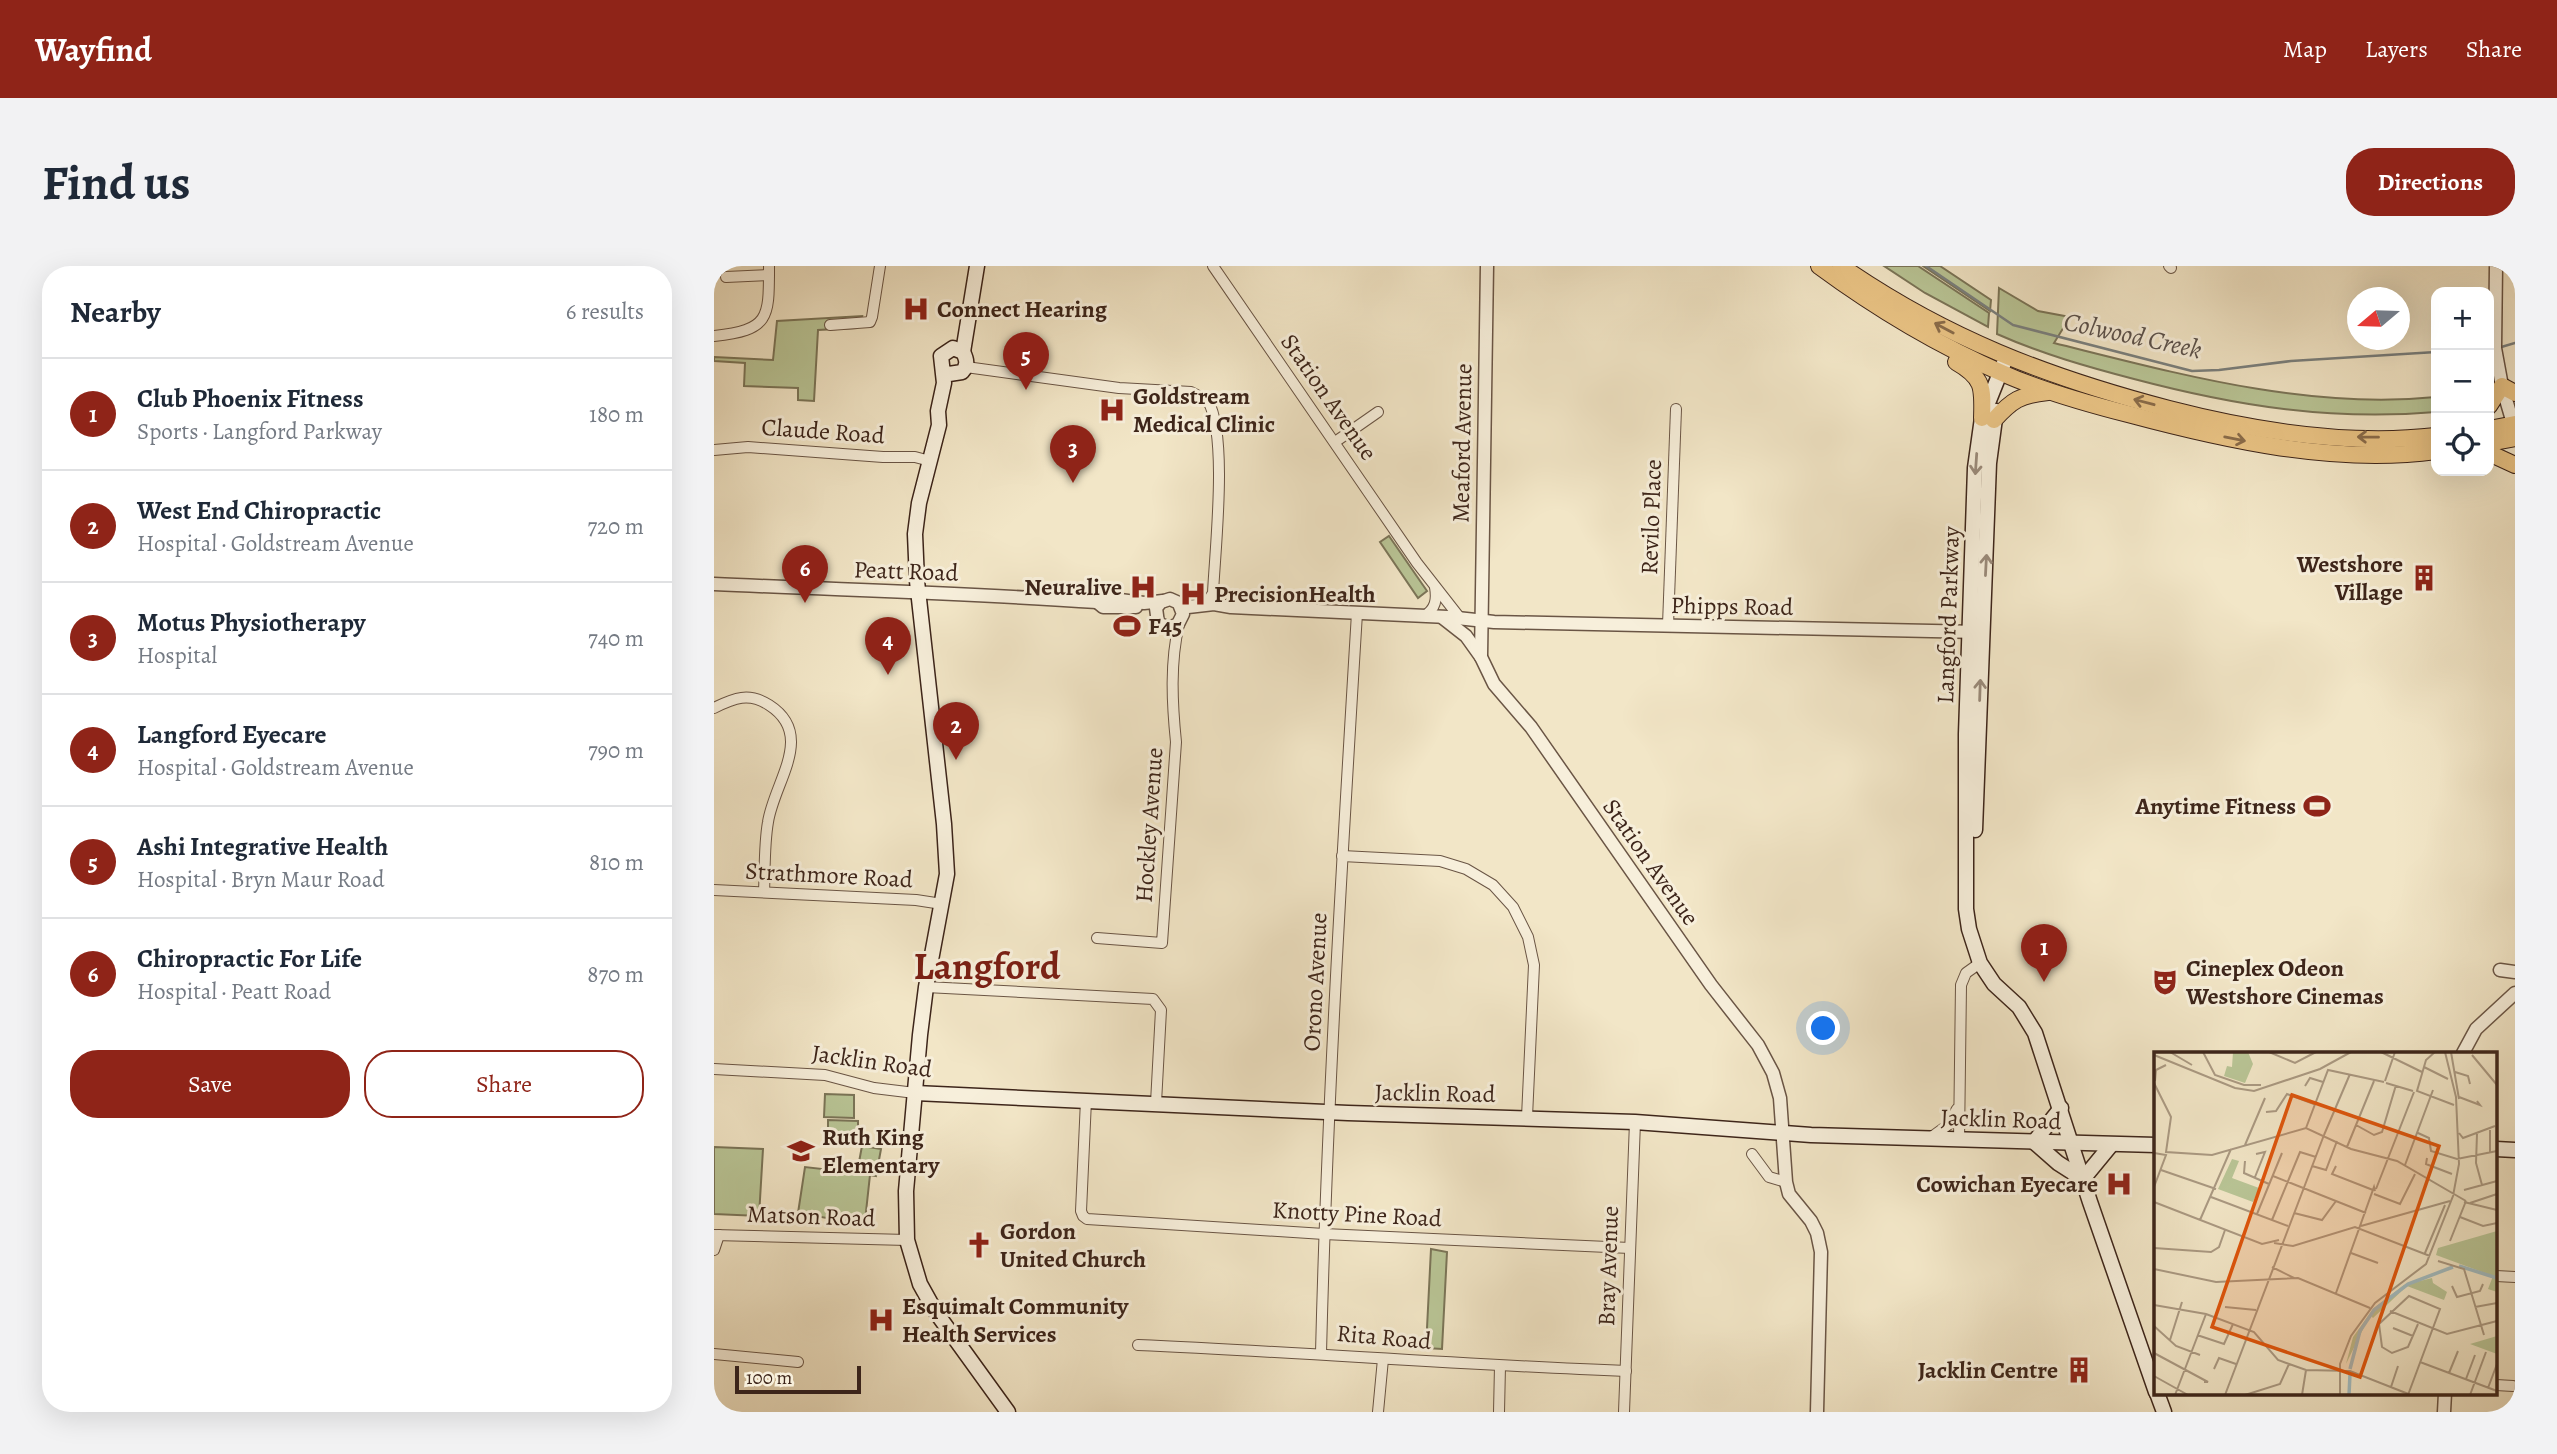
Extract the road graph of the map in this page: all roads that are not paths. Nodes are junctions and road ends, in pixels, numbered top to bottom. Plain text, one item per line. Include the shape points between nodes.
1 (880, 266) edge
2 (977, 266) edge
3 (1213, 266) edge
4 (1487, 266) edge
5 (1804, 266) edge
6 (1819, 266) edge
7 (1841, 266) edge
8 (2496, 266) edge
9 (769, 271) edge
10 (726, 277) dead end
11 (830, 325) dead end
12 (714, 336) edge
13 (958, 362) junction
14 (2007, 367) junction
15 (2508, 389) edge
16 (2050, 392) junction
17 (2494, 401) edge
18 (1676, 410) dead end
19 (1378, 412) dead end
20 (1988, 419) junction
21 (2494, 429) edge
22 (2514, 429) edge
23 (2431, 436) edge
24 (2494, 440) edge
25 (1335, 442) junction
26 (714, 450) edge
27 (2431, 451) edge
28 (2494, 455) edge
29 (930, 461) junction
30 (2515, 465) edge
31 (714, 584) edge
32 (1435, 587) junction
33 (919, 593) junction
34 (1210, 599) junction
35 (1163, 601) junction
36 (1097, 602) junction
37 (1179, 604) junction
38 (1226, 605) junction
39 (1357, 613) junction
40 (1424, 616) junction
41 (1442, 617) junction
42 (1460, 618) junction
43 (1481, 620) junction
44 (1180, 621) junction
45 (1159, 623) junction
46 (1668, 625) junction
47 (1976, 632) junction
48 (1173, 646) junction
49 (1481, 657) junction
50 (714, 708) edge
51 (1342, 856) junction
52 (714, 890) edge
53 (764, 892) junction
54 (942, 904) junction
55 (1097, 938) dead end
56 (1980, 963) junction
57 (2500, 970) dead end
58 (2515, 972) edge
59 (926, 987) junction
60 (2515, 993) edge
61 (2464, 1052) edge
62 (714, 1069) edge
63 (915, 1093) junction
64 (1086, 1100) junction
65 (1156, 1102) junction
66 (1958, 1105) junction
67 (2061, 1108) junction
68 (1331, 1112) junction
69 (1527, 1117) junction
70 (1635, 1122) junction
71 (1782, 1132) junction
72 (1927, 1140) junction
73 (1959, 1141) junction
74 (2034, 1142) junction
75 (2072, 1143) junction
76 (2111, 1145) junction
77 (2154, 1145) edge
78 (1752, 1154) dead end
79 (2082, 1179) junction
80 (1786, 1182) junction
81 (1324, 1234) junction
82 (716, 1235) edge
83 (907, 1240) junction
84 (1630, 1248) junction
85 (714, 1250) edge
86 (1138, 1345) dead end
87 (1321, 1353) junction
88 (714, 1354) edge
89 (1383, 1359) junction
90 (798, 1362) dead end
91 (1500, 1366) junction
92 (1626, 1371) junction
93 (2498, 1385) edge
94 (2154, 1386) edge
95 (2513, 1386) dead end
96 (2157, 1394) edge
97 (2445, 1394) edge
98 (1008, 1412) edge
99 (1378, 1412) edge
100 (1499, 1412) edge
101 (1624, 1412) edge
102 (1817, 1412) edge
103 (2164, 1412) edge
104 (2444, 1412) edge

1 - 11 street via 870,322
2 - 13 main road
3 - 25 street, Station Avenue
4 - 43 street, Meaford Avenue
5 - 20 main road via 1891,327 1972,371
6 - 14 main road via 1961,355
14 -> 7 main road
8 - 15 street via 2495,348
9 - 10 street
9 - 12 street via 768,303 760,321 740,334
13 - 29 main road
13 - 34 street via 1092,385 1191,393 1208,401 1216,423 1219,468
14 - 16 main road
14 - 20 main road, Langford Parkway
23 -> 14 main road via 2337,437 2245,426
15 - 17 main road
15 - 22 street
16 - 20 main road via 2020,397
16 -> 27 main road via 2169,425 2270,445 2348,455
18 - 46 street, Revilo Place
19 - 25 street
20 - 47 main road, Langford Parkway via 1975,468
21 - 22 main road
22 - 24 main road
25 - 32 street, Station Avenue
26 - 29 street, Claude Road via 759,447
28 - 30 main road
29 - 33 main road via 915,534
31 - 33 street, Peatt Road
32 - 40 street via 1436,601
32 - 42 street, Station Avenue
33 - 36 street, Peatt Road
33 - 54 main road via 946,848
34 - 37 street, Peatt Road via 1188,607
34 - 38 street, Peatt Road
35 - 36 street, Peatt Road via 1104,598
35 - 37 street, Peatt Road
35 - 45 street via 1156,608
36 - 45 street, Peatt Road via 1103,607 1138,608
37 - 44 street
38 - 39 street, Peatt Road
38 - 44 street, Peatt Road via 1197,611
39 - 40 street, Peatt Road
39 - 51 street, Orono Avenue
40 - 41 street, Peatt Road
41 - 42 street, Peatt Road
41 - 49 street via 1466,636
42 - 43 street, Peatt Road
43 - 46 street, Phipps Road
43 - 49 street, Station Avenue
44 - 45 street, Peatt Road via 1171,628
44 - 48 street, Hockley Avenue
45 - 48 street, Hockley Avenue
46 - 47 street, Phipps Road
47 - 56 main road, Langford Parkway via 1965,851 1968,919
48 - 55 street, Hockley Avenue via 1177,742 1162,943
49 - 71 street, Station Avenue via 1494,684 1531,727 1758,1045 1780,1098
50 - 53 street via 742,696 756,697 783,715 790,730 790,759 768,823
51 - 68 street, Orono Avenue
51 - 69 street via 1440,861 1493,885 1513,907 1528,937 1534,965
52 - 53 street, Strathmore Road
53 - 54 street, Strathmore Road
54 - 59 main road
56 - 66 street via 1961,985
56 - 67 main road, Langford Parkway via 2035,1033
57 - 58 street
59 - 63 main road
59 - 65 street via 1153,999 1161,1010
60 - 61 street via 2476,1029
62 - 63 street, Jacklin Road via 825,1075
63 - 64 main road, Jacklin Road
63 - 83 main road via 906,1191
64 - 65 main road, Jacklin Road
64 - 81 street, Knotty Pine Road via 1083,1216 1094,1221
65 - 68 main road, Jacklin Road
66 - 72 street via 1948,1125
66 - 73 street
67 - 74 main road
67 - 75 main road, Langford Parkway
68 - 69 main road, Jacklin Road
68 - 81 street, Orono Avenue
69 - 70 main road, Jacklin Road
70 - 71 main road, Jacklin Road
70 - 84 street, Bray Avenue
71 - 72 main road, Jacklin Road
71 - 80 street, Station Avenue
72 - 73 main road, Jacklin Road
73 - 74 main road, Jacklin Road
74 - 75 main road, Jacklin Road
74 - 79 main road
75 - 76 main road, Jacklin Road
75 - 79 main road, Langford Parkway
76 - 77 main road, Jacklin Road
76 - 79 main road
78 - 80 street via 1769,1177
79 - 94 main road, Langford Parkway
80 - 102 street via 1793,1200 1811,1221 1821,1252
81 - 84 street, Knotty Pine Road
81 - 87 street, Orono Avenue
82 - 83 street, Matson Road
82 - 85 street
83 - 98 main road via 920,1284 935,1311
84 - 92 street, Bray Avenue
86 - 87 street, Rita Road
87 - 89 street, Rita Road
88 - 90 street
89 - 91 street, Rita Road
89 - 99 street
91 - 92 street, Rita Road
91 - 100 street
92 - 101 street, Bray Avenue
93 - 95 street
96 - 103 main road, Langford Parkway
97 - 104 street

